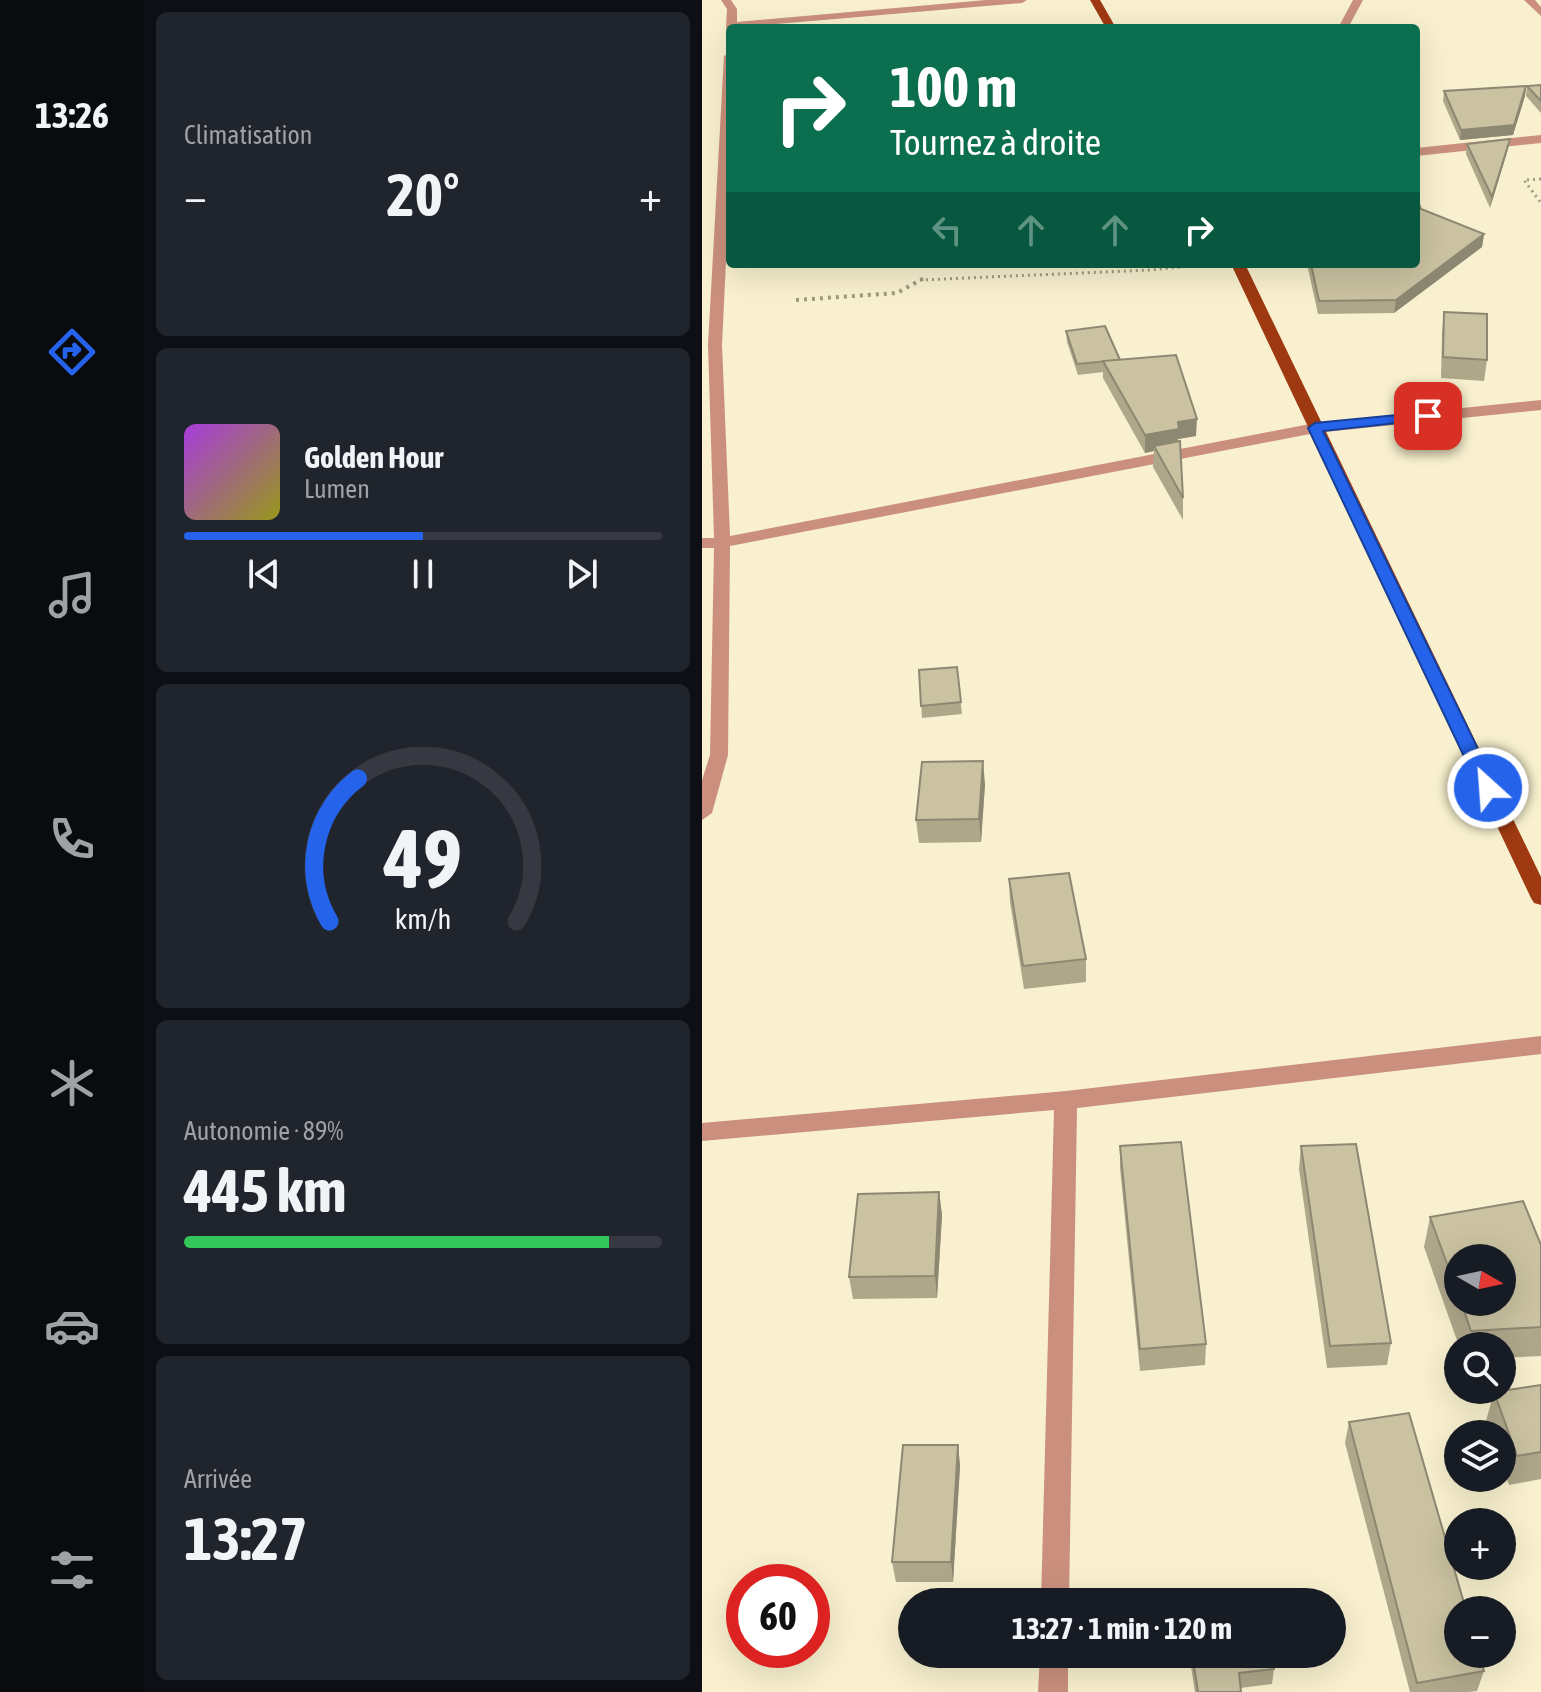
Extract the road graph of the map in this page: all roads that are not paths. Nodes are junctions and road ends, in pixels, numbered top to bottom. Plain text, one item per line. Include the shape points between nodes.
1 (726, 0) edge
2 (1022, 0) edge
3 (1095, 0) edge
4 (1358, 0) edge
5 (1529, 0) edge
6 (1541, 13) edge
7 (731, 24) edge
8 (763, 24) edge
9 (1109, 24) edge
10 (1345, 24) edge
11 (726, 133) edge
12 (1541, 139) edge
13 (1420, 152) edge
14 (1240, 268) edge
15 (1541, 405) edge
16 (1315, 428) junction
17 (702, 543) edge
18 (722, 543) junction
19 (702, 813) edge
20 (1541, 898) edge
21 (1541, 1045) edge
22 (1066, 1100) junction
23 (702, 1132) edge
24 (1055, 1588) edge
25 (1054, 1668) edge
26 (1053, 1692) edge

1 - 7 street
2 - 8 street
3 - 9 main road
4 - 10 street
5 - 6 street
11 - 18 street via 715,345
12 - 13 street
14 - 16 main road
15 - 16 street
16 - 18 street
16 - 20 main road
17 - 18 street
18 - 19 street via 719,755
21 - 22 street
22 - 23 street
22 - 24 street
25 - 26 street

